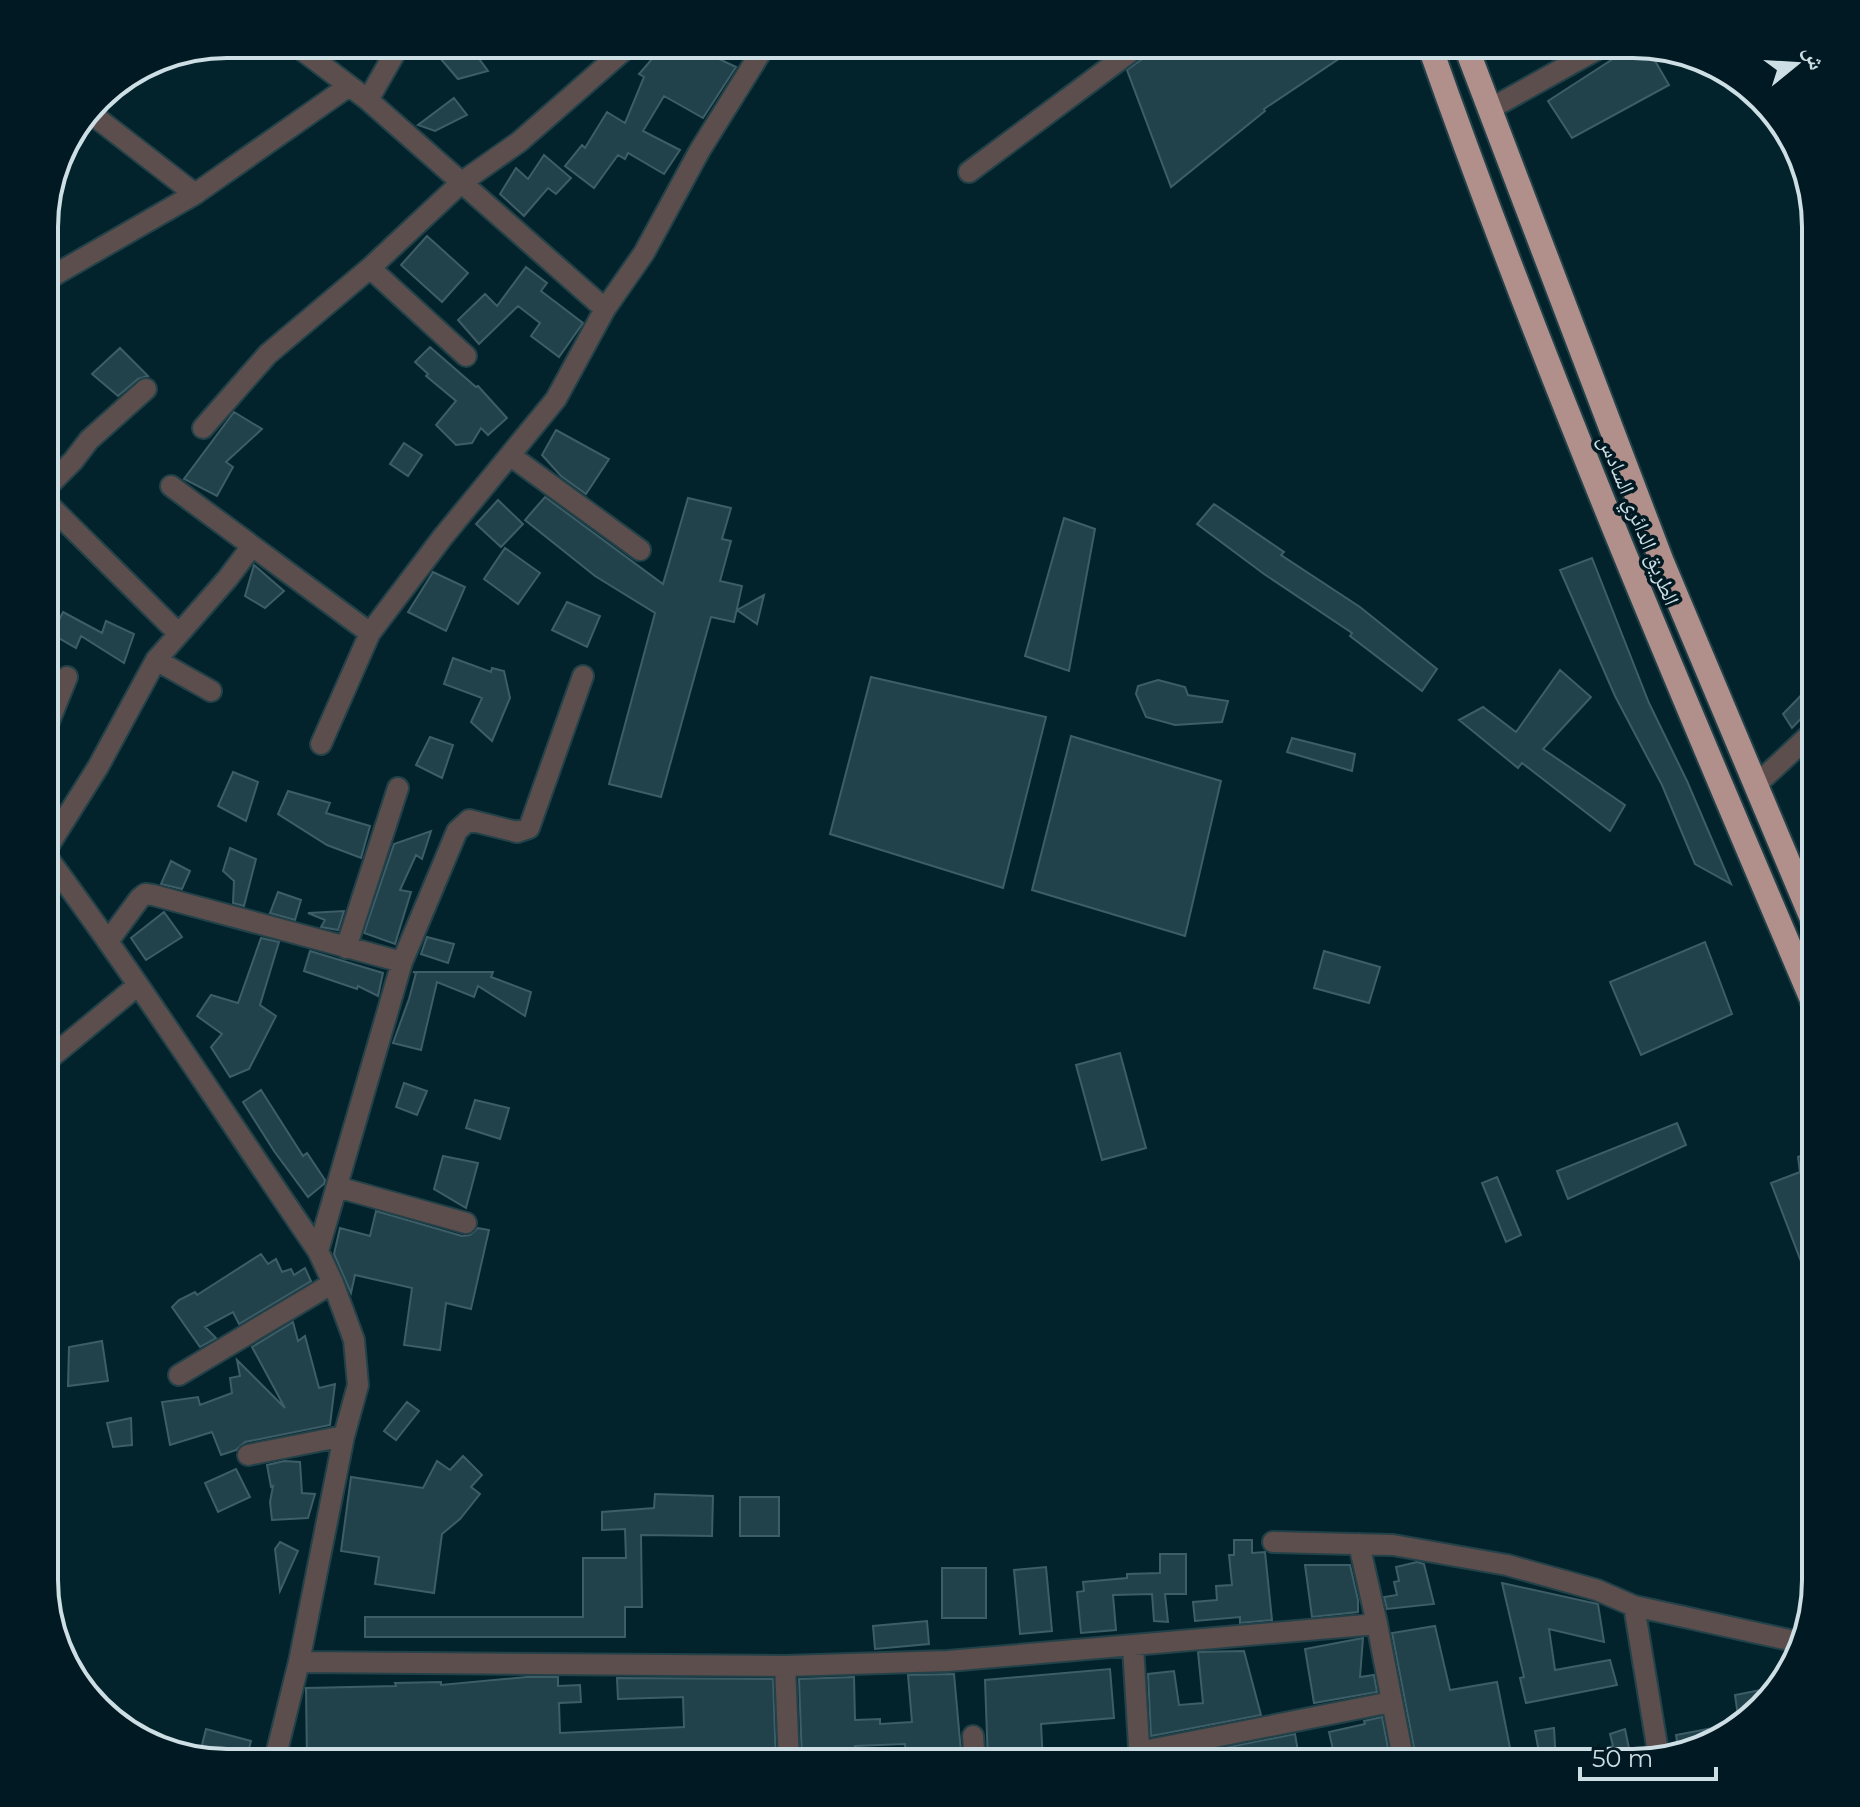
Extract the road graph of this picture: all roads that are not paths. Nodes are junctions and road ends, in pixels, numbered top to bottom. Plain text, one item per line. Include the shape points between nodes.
1 (312, 58) edge
2 (392, 58) edge
3 (615, 58) edge
4 (757, 58) edge
5 (1122, 58) edge
6 (1434, 58) edge
7 (1470, 58) edge
8 (1582, 58) edge
9 (349, 86) junction
10 (368, 100) junction
11 (1488, 110) junction
12 (98, 119) edge
13 (969, 172) dead end
14 (462, 182) junction
15 (195, 194) junction
16 (370, 268) junction
17 (58, 272) edge
18 (605, 309) junction
19 (466, 356) dead end
20 (146, 389) dead end
21 (203, 428) dead end
22 (511, 456) junction
23 (58, 475) edge
24 (171, 486) dead end
25 (58, 514) edge
26 (252, 546) junction
27 (640, 550) dead end
28 (178, 633) junction
29 (370, 633) junction
30 (156, 660) junction
31 (583, 676) dead end
32 (67, 677) dead end
33 (211, 691) dead end
34 (58, 699) edge
35 (1802, 742) edge
36 (321, 744) dead end
37 (1755, 786) junction
38 (398, 788) dead end
39 (58, 831) edge
40 (58, 872) edge
41 (1802, 895) edge
42 (109, 940) junction
43 (346, 948) junction
44 (402, 962) junction
45 (1802, 976) edge
46 (137, 986) junction
47 (58, 1051) edge
48 (337, 1187) junction
49 (466, 1223) dead end
50 (318, 1251) junction
51 (333, 1283) junction
52 (179, 1375) dead end
53 (344, 1436) junction
54 (248, 1455) dead end
55 (1273, 1542) dead end
56 (1359, 1544) junction
57 (1634, 1606) junction
58 (1377, 1624) junction
59 (1791, 1640) edge
60 (1133, 1646) junction
61 (299, 1662) junction
62 (785, 1666) junction
63 (1391, 1702) junction
64 (973, 1736) dead end
65 (1657, 1748) edge
66 (277, 1749) edge
67 (788, 1749) edge
68 (974, 1749) edge
69 (1139, 1749) edge
70 (1180, 1749) edge
71 (1401, 1749) edge

1 - 9 street
2 - 10 street
3 - 14 street via 519,142
4 - 18 street via 644,253
5 - 13 street
6 - 45 highway, الطريق الدائري السادس via 1610,519
7 - 11 highway, الطريق الدائري السادس
8 - 11 street
9 - 10 street
9 - 15 street
10 - 14 street
11 - 37 highway, الطريق الدائري السادس via 1662,562
12 - 15 street
14 - 16 street
14 - 18 street
15 - 17 street
16 - 19 street
16 - 21 street via 268,354
18 - 22 street via 556,399
20 - 23 street
22 - 27 street
22 - 29 street
24 - 26 street
25 - 28 street
26 - 28 street
26 - 29 street
28 - 30 street
29 - 36 street
30 - 33 street
30 - 39 street
31 - 44 street via 529,828 517,832 469,820 461,826
32 - 34 street
35 - 37 street
37 - 41 highway, الطريق الدائري السادس
38 - 43 street
40 - 42 street
42 - 43 street via 145,894
42 - 46 street
43 - 44 street
44 - 48 street
46 - 47 street
46 - 50 street
48 - 49 street
48 - 50 street
50 - 51 street
51 - 52 street
51 - 53 street via 354,1340 358,1385
53 - 54 street
53 - 61 street
55 - 56 street
56 - 57 street via 1507,1565
56 - 58 street
57 - 59 street
57 - 65 street
58 - 60 street
58 - 63 street
60 - 62 street via 948,1661
60 - 69 street
61 - 62 street
61 - 66 street
62 - 67 street
63 - 70 street
63 - 71 street
64 - 68 street

